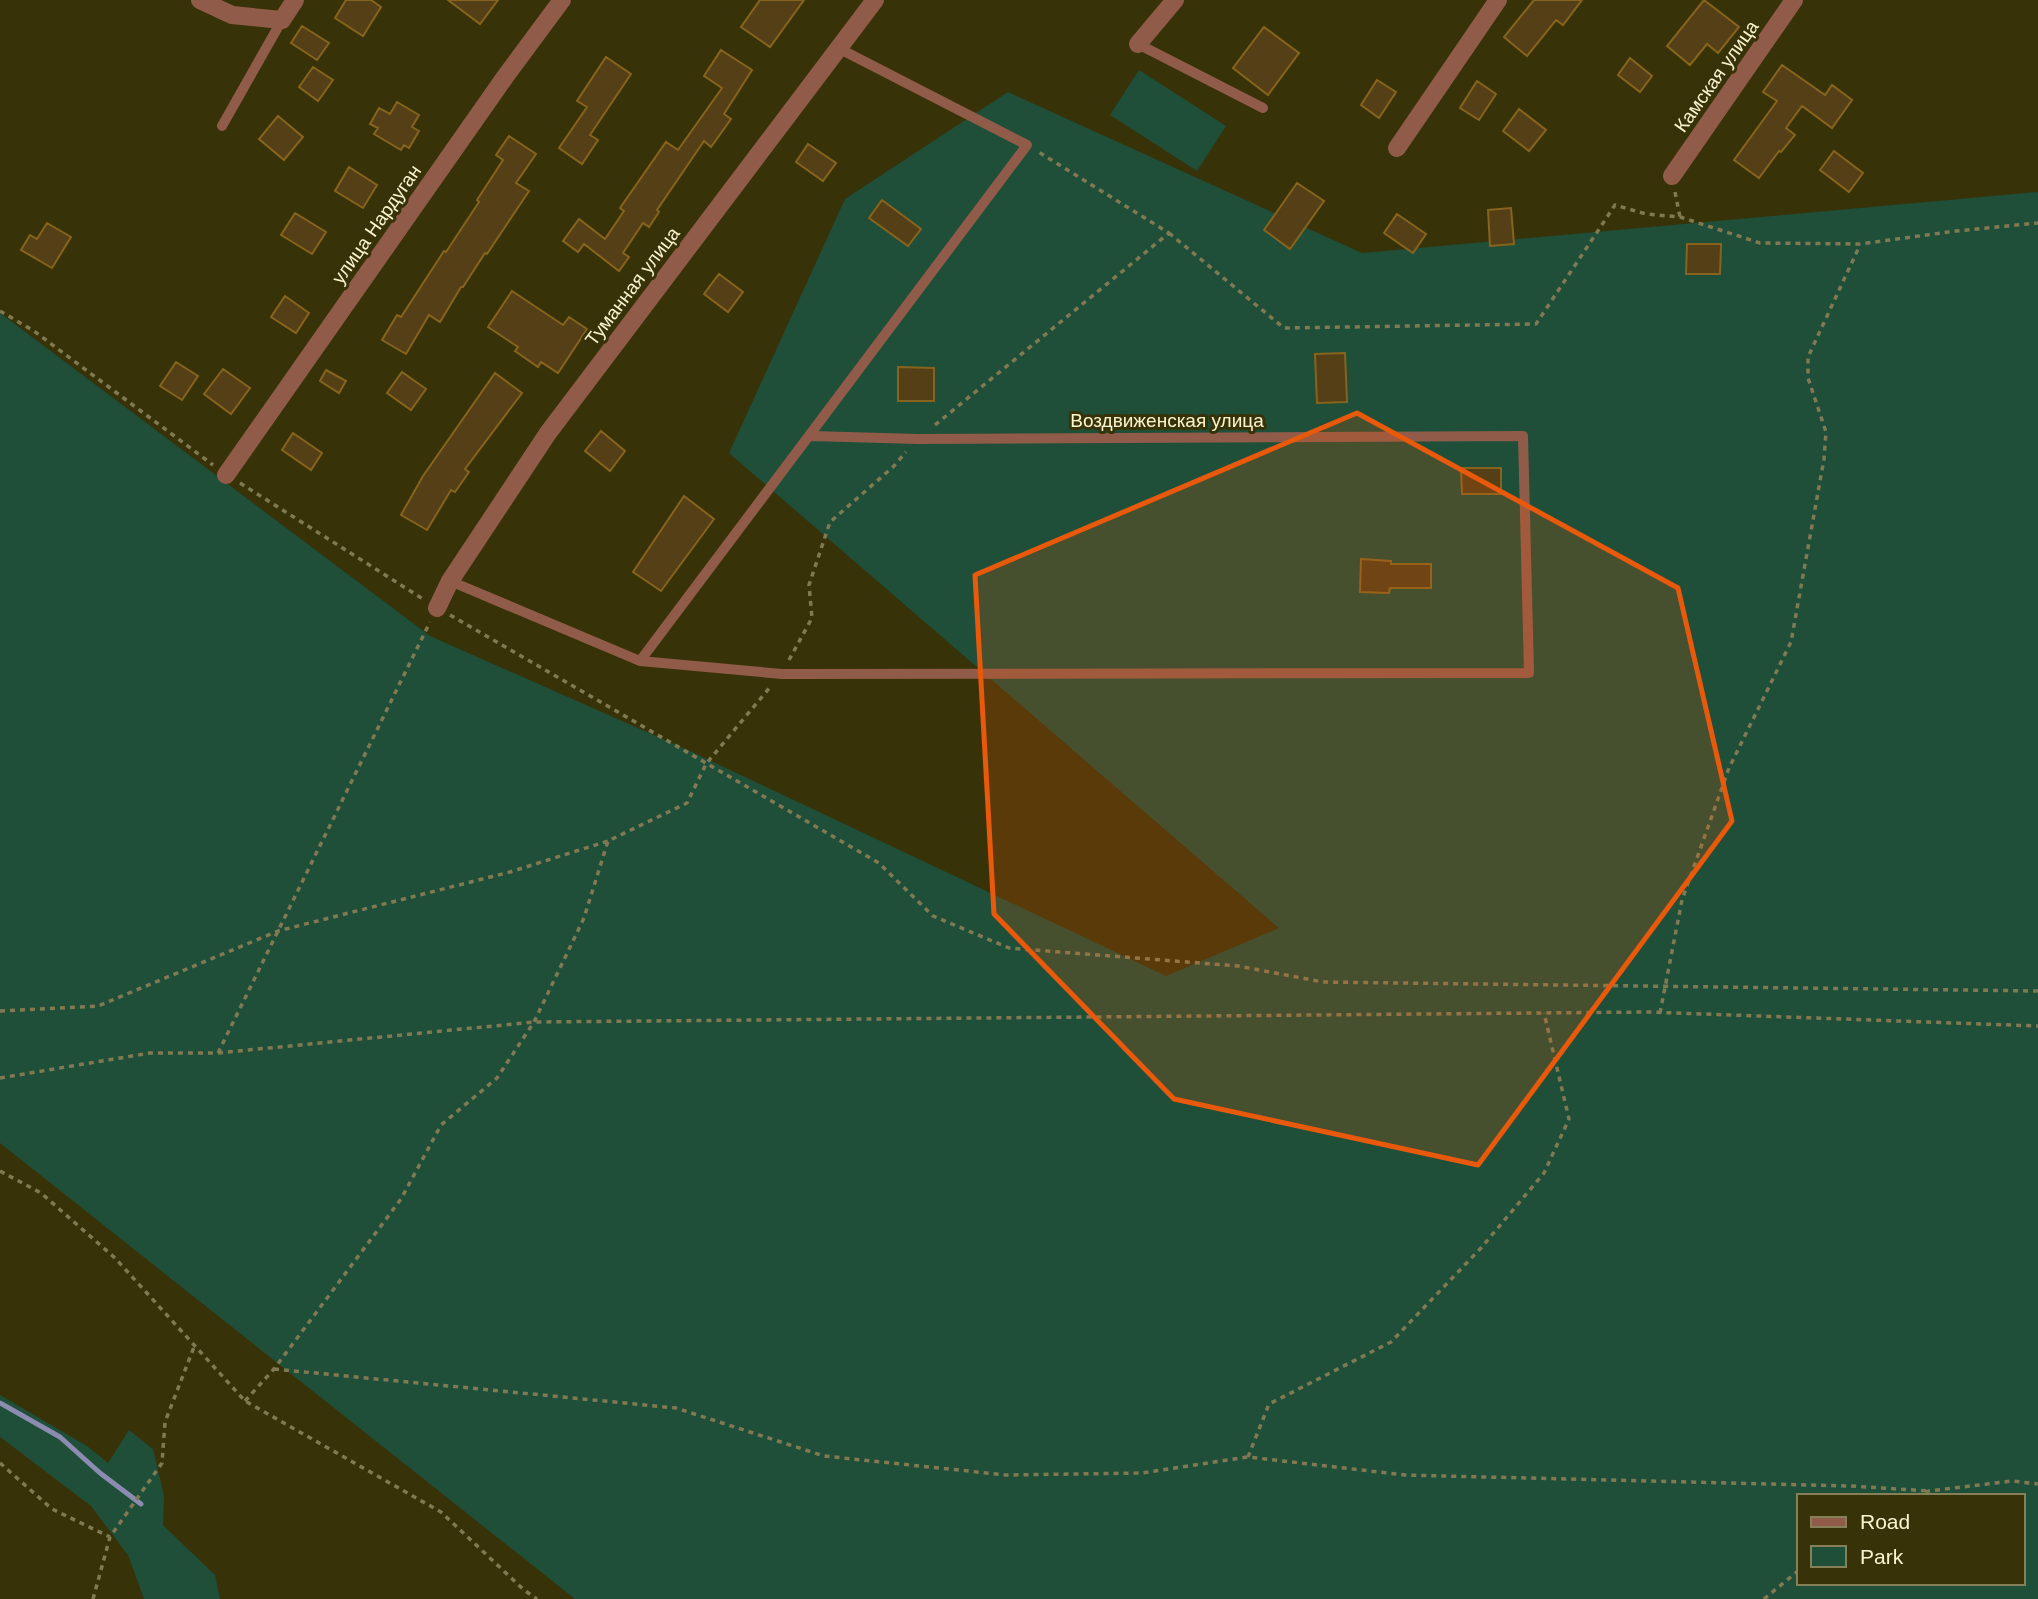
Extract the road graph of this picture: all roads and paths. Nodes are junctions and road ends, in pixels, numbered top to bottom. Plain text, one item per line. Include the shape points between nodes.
1 (200, 0) edge
2 (295, 0) edge
3 (562, 0) edge
4 (876, 0) edge
5 (1175, 0) edge
6 (1498, 0) edge
7 (1794, 0) edge
8 (282, 20) junction
9 (1138, 44) joint
10 (840, 49) junction
11 (1263, 108) dead end
12 (222, 126) dead end
13 (1027, 145) junction
14 (1397, 148) dead end
15 (1672, 176) joint
16 (1680, 217) junction
17 (2038, 223) edge
18 (1169, 233) junction
19 (1860, 244) junction
20 (811, 436) junction
21 (918, 439) junction
22 (226, 474) dead end
23 (450, 581) junction
24 (437, 608) junction
25 (640, 661) junction
26 (782, 674) junction
27 (706, 764) junction
28 (608, 841) junction
29 (278, 931) junction
30 (1667, 986) junction
31 (2038, 991) edge
32 (0, 1011) edge
33 (1544, 1013) junction
34 (1660, 1013) junction
35 (534, 1022) junction
36 (2038, 1026) edge
37 (218, 1053) junction
38 (0, 1078) edge
39 (0, 1171) edge
40 (194, 1347) junction
41 (274, 1369) junction
42 (245, 1401) junction
43 (1248, 1457) junction
44 (0, 1463) edge
45 (2038, 1484) edge
46 (1929, 1491) junction
47 (1921, 1494) edge
48 (110, 1537) junction
49 (1797, 1573) edge
50 (93, 1599) edge
51 (537, 1599) edge
52 (1764, 1599) edge

1 - 8 street via 232,15
2 - 8 street
3 - 22 street, улица Нардуган
4 - 10 street, Туманная улица
5 - 9 street
6 - 14 street
7 - 15 street, Камская улица
8 - 12 lane
9 - 11 lane
10 - 13 lane
10 - 23 street, Туманная улица via 556,422
13 - 18 path
13 - 20 lane
15 - 16 path
16 - 18 path via 1615,205 1536,324 1284,328
16 - 19 path via 1760,243
17 - 19 path
18 - 21 path
19 - 30 path via 1808,357 1808,378 1826,432 1791,642 1724,781 1682,900
20 - 21 lane, Воздвиженская улица
20 - 25 lane
21 - 26 path via 830,522 809,585 812,618
21 - 26 lane, Воздвиженская улица via 1523,436 1529,673
23 - 24 street, Туманная улица
23 - 25 lane
24 - 27 path
24 - 29 path
25 - 26 lane
26 - 27 path
27 - 28 path via 687,803
27 - 30 path via 879,863 933,916 1009,948 1238,966 1323,982
28 - 29 path via 510,872
28 - 35 path via 584,918
29 - 32 path via 98,1006
29 - 37 path
30 - 31 path
30 - 34 path
33 - 34 path
33 - 35 path
33 - 43 path via 1569,1119 1544,1173 1481,1248 1391,1342 1269,1404
34 - 36 path
35 - 37 path
35 - 41 path via 497,1078 441,1125 401,1199
37 - 38 path via 150,1053
39 - 40 path via 41,1193 115,1258
40 - 42 path
40 - 48 path via 165,1422 162,1463
41 - 42 path
41 - 43 path via 676,1408 824,1456 1006,1475 1142,1473
42 - 51 path via 441,1512
43 - 46 path via 1405,1475
44 - 48 path via 51,1509
45 - 46 path via 2012,1481
46 - 47 path
48 - 50 path
49 - 52 path

